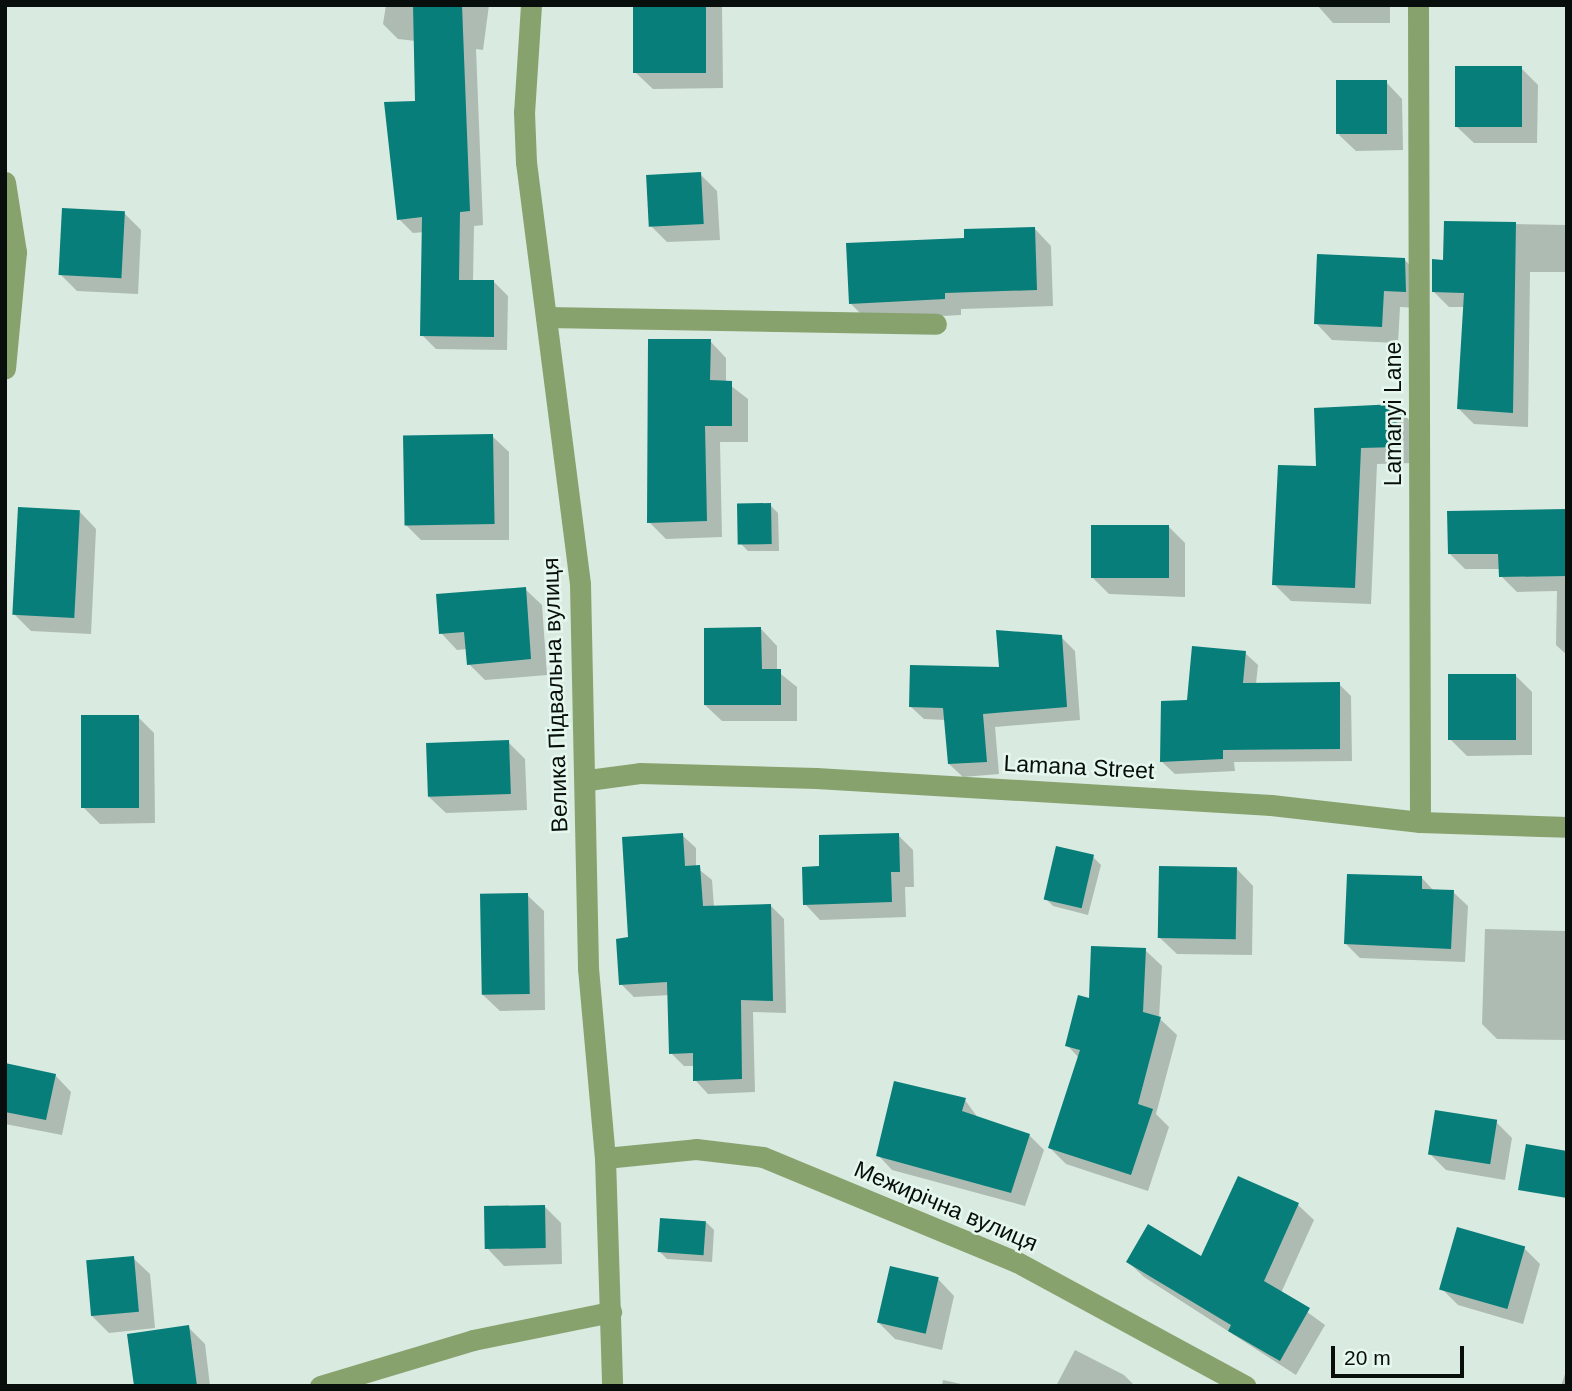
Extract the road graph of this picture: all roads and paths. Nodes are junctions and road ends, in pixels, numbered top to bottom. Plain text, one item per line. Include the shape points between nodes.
1 (531, 5) edge
2 (1418, 5) edge
3 (5, 182) edge
4 (546, 317) junction
5 (936, 324) dead end
6 (5, 368) edge
7 (588, 780) junction
8 (1420, 822) junction
9 (1567, 827) edge
10 (605, 1158) junction
11 (611, 1312) junction
12 (320, 1386) edge
13 (612, 1386) edge
14 (1245, 1386) edge

1 - 4 street, Велика Підвальна вулиця via 524,112
2 - 8 street, Lamanyi Lane
3 - 6 street via 16,252
4 - 5 street
4 - 7 street, Велика Підвальна вулиця via 580,584
7 - 8 street, Lamana Street via 640,773 816,778 1270,805
7 - 10 street, Велика Підвальна вулиця via 588,968
8 - 9 street, Lamana Street
10 - 11 street, Велика Підвальна вулиця
10 - 14 street, Межирічна вулиця via 696,1149 763,1157 1004,1256
11 - 12 street via 485,1337
11 - 13 street, Велика Підвальна вулиця

